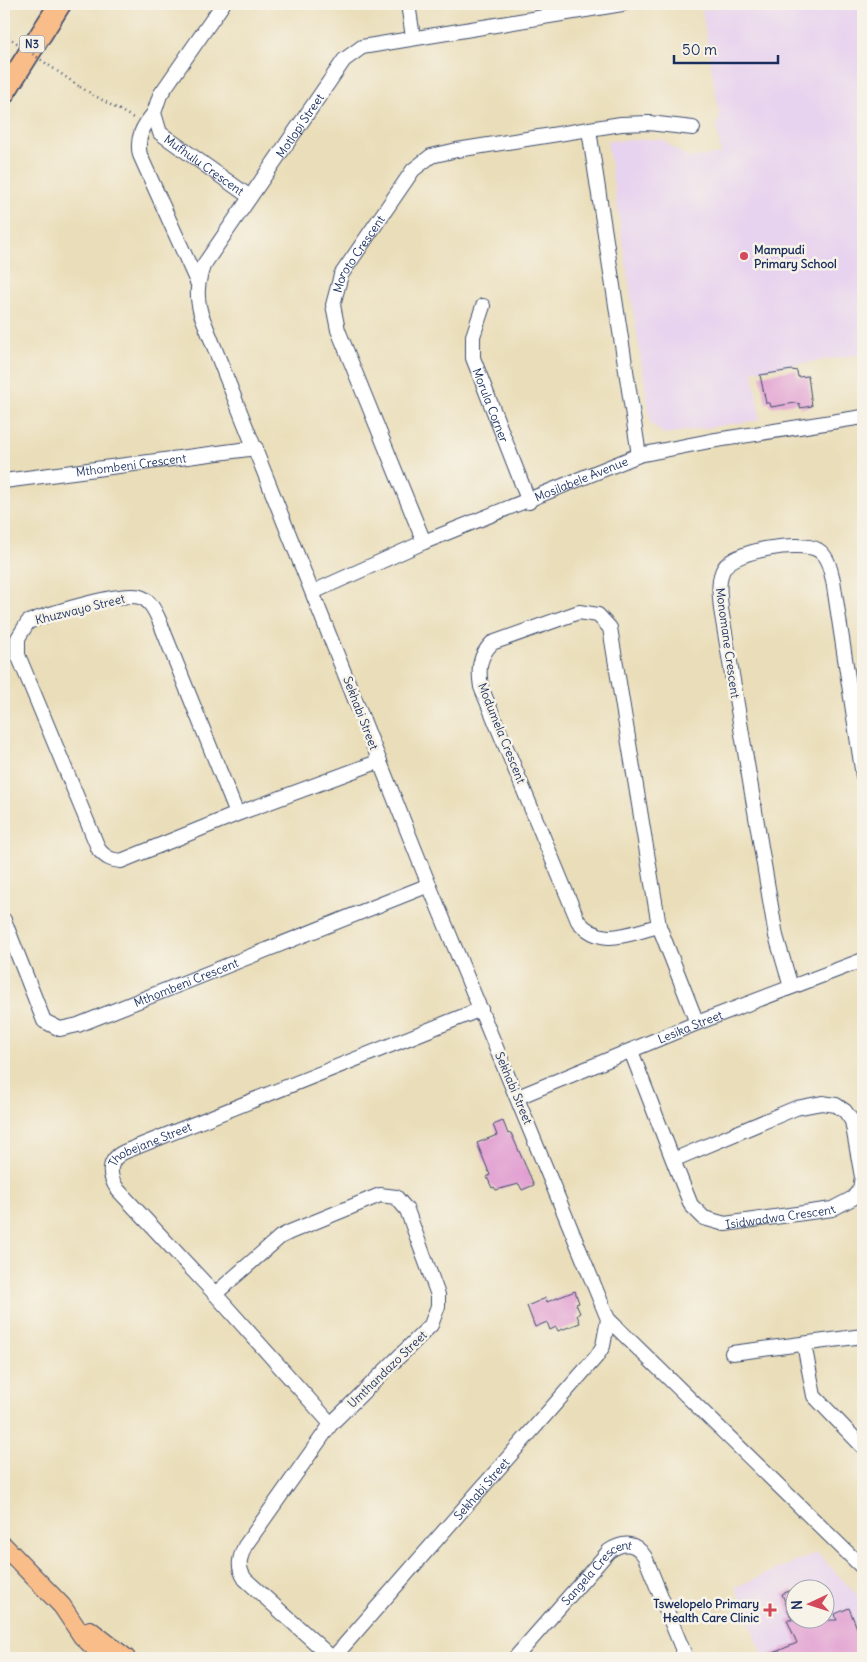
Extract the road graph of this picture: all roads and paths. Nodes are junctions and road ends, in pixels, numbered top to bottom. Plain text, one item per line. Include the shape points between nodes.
1 (60, 4) edge
2 (223, 4) edge
3 (408, 4) edge
4 (622, 4) edge
5 (539, 10) edge
6 (4, 34) edge
7 (413, 37) junction
8 (4, 84) edge
9 (4, 93) edge
10 (154, 113) junction
11 (144, 124) junction
12 (693, 128) dead end
13 (589, 130) junction
14 (250, 197) junction
15 (197, 282) junction
16 (483, 306) dead end
17 (863, 417) edge
18 (256, 448) junction
19 (639, 455) junction
20 (4, 481) edge
21 (529, 502) junction
22 (424, 542) junction
23 (313, 592) junction
24 (380, 761) junction
25 (863, 776) edge
26 (237, 814) junction
27 (430, 885) junction
28 (4, 920) edge
29 (659, 926) junction
30 (863, 960) edge
31 (791, 987) junction
32 (481, 1009) junction
33 (697, 1023) junction
34 (631, 1051) junction
35 (518, 1097) junction
36 (673, 1160) junction
37 (215, 1294) junction
38 (608, 1320) junction
39 (863, 1336) edge
40 (804, 1344) junction
41 (732, 1353) dead end
42 (331, 1424) junction
43 (863, 1447) edge
44 (4, 1546) edge
45 (863, 1568) edge
46 (68, 1613) junction
47 (519, 1657) edge
48 (105, 1658) edge
49 (126, 1658) edge
50 (333, 1658) edge
51 (686, 1658) edge

1 - 8 highway, N3
1 - 9 highway
2 - 10 street via 160,95
3 - 7 street
4 - 5 street, Motlopi Street
5 - 7 street, Motlopi Street
6 - 11 path, bridge via 80,87
7 - 14 street, Motlopi Street via 362,47 344,60
10 - 11 street
10 - 14 street, Mufhulu Crescent via 160,133
11 - 15 street via 139,140 140,155
12 - 13 street, Moroto Crescent via 636,123
13 - 19 street
13 - 22 street, Moroto Crescent via 457,150 426,159 405,181 341,275 333,305 338,330
14 - 15 street, Motlopi Street via 203,266
15 - 18 street, Motlopi Street via 201,314
16 - 21 street, Morula Corner via 473,336 473,358
17 - 19 street, Mosilabele Avenue
18 - 20 street, Mthombeni Crescent
18 - 23 street, Sekhabi Street
19 - 21 street, Mosilabele Avenue
21 - 22 street, Mosilabele Avenue
22 - 23 street, Mosilabele Avenue
23 - 24 street, Sekhabi Street
24 - 26 street, Khuzwayo Street
24 - 27 street, Sekhabi Street
25 - 31 street, Monomane Crescent via 833,580 824,556 818,550 801,545 742,554 730,560 720,581 721,609 776,936
26 - 26 street, Khuzwayo Street via 121,861 105,857 99,850 18,655 18,638 28,622 121,597 141,597 149,603 159,620
27 - 28 street, Mthombeni Crescent via 78,1025 60,1029 44,1021
27 - 32 street, Sekhabi Street
29 - 29 street, Modumela Crescent via 602,938 585,929 578,920 481,687 480,661 492,643 579,612 598,614 610,628
29 - 33 street, Modumela Crescent
30 - 31 street, Lesika Street
31 - 33 street, Lesika Street
32 - 35 street, Sekhabi Street
32 - 37 street, Thobejane Street via 116,1156 110,1173 118,1190
33 - 34 street, Lesika Street
34 - 35 street, Lesika Street
34 - 36 street, Isidwadwa Crescent
35 - 38 street, Sekhabi Street
36 - 36 street, Isidwadwa Crescent via 691,1205 704,1218 725,1224 832,1209 853,1198 862,1177 852,1121 845,1110 822,1103 796,1108
37 - 42 street, Thobejane Street
37 - 42 street, Umthandazo Street via 280,1237 290,1232 380,1195 401,1201 435,1284 438,1295 435,1317 425,1332
38 - 45 street
38 - 50 street, Sekhabi Street via 597,1356
39 - 40 street
40 - 41 street
40 - 43 street via 814,1396
42 - 50 street, Umthandazo Street via 244,1546 239,1564 245,1579
44 - 46 main road
46 - 48 main road via 82,1636
46 - 49 main road
47 - 51 street, Sangela Crescent via 608,1551 627,1544 640,1550 645,1557

